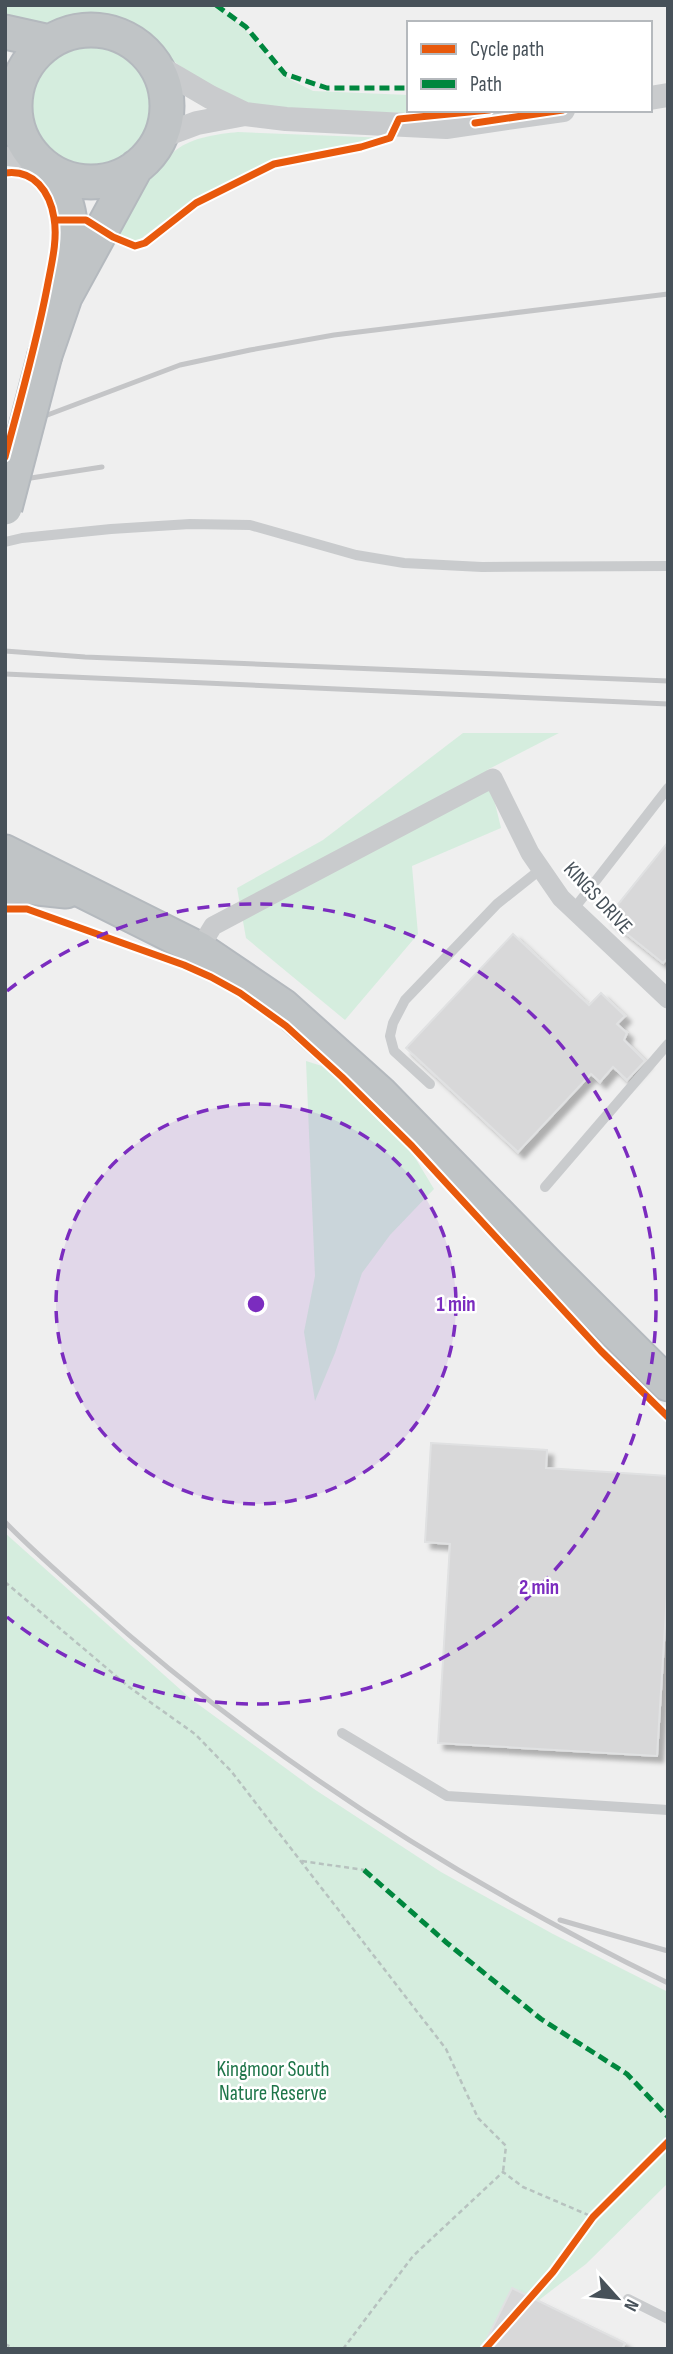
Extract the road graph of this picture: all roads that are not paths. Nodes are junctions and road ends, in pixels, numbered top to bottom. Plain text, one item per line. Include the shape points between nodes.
1 (5, 32) edge
2 (50, 42) junction
3 (157, 66) junction
4 (11, 95) edge
5 (549, 112) edge
6 (245, 114) junction
7 (162, 136) junction
8 (31, 162) edge
9 (136, 167) junction
10 (65, 297) junction
11 (5, 508) edge
12 (5, 542) edge
13 (668, 566) edge
14 (668, 788) edge
15 (5, 852) edge
16 (541, 869) junction
17 (5, 887) edge
18 (86, 894) junction
19 (573, 910) junction
20 (199, 949) junction
21 (668, 999) edge
22 (668, 1044) edge
23 (430, 1084) dead end
24 (545, 1188) dead end
25 (668, 1384) edge
26 (342, 1733) dead end
27 (668, 1810) edge
28 (628, 2299) dead end
29 (668, 2319) edge

1 - 2 highway
2 - 3 highway via 78,30 108,31 136,44
2 - 4 highway via 30,62
3 - 6 street
3 - 7 highway via 168,108
4 - 8 highway
5 - 6 street via 446,127 341,124
6 - 7 street via 197,123
7 - 9 highway
8 - 9 highway via 64,177 94,182
8 - 10 highway via 64,194 72,220
9 - 10 highway
10 - 11 highway, bridge
12 - 13 lane via 111,529 250,525 356,555 404,563
14 - 19 lane
15 - 18 highway
16 - 19 street, KINGS DRIVE
16 - 20 street, KINGS DRIVE via 493,778 213,926
16 - 23 lane via 497,904 405,1000 393,1023 394,1051
17 - 18 highway
18 - 20 highway
19 - 21 street, KINGS DRIVE
20 - 25 highway via 284,1006 344,1058
22 - 24 lane
26 - 27 lane via 447,1796
28 - 29 lane

